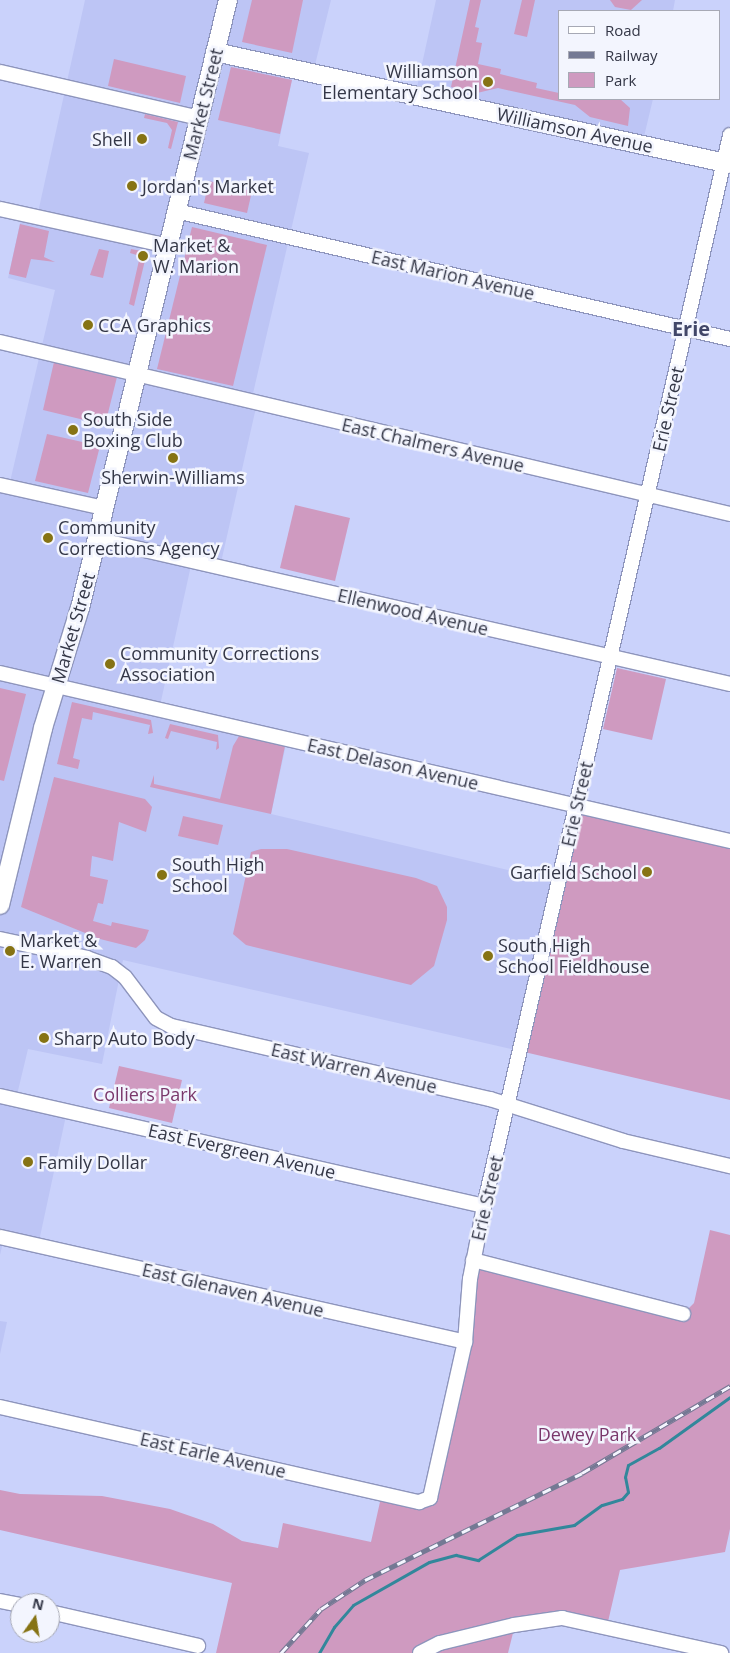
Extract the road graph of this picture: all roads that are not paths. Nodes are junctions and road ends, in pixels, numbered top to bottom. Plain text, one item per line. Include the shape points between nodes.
1 (228, 0) edge
2 (215, 52) junction
3 (0, 72) edge
4 (200, 118) junction
5 (730, 135) edge
6 (727, 163) edge
7 (0, 209) edge
8 (176, 211) junction
9 (168, 246) junction
10 (686, 329) junction
11 (730, 339) edge
12 (0, 342) edge
13 (136, 375) junction
14 (0, 484) edge
15 (648, 495) junction
16 (104, 508) junction
17 (730, 514) edge
18 (96, 540) junction
19 (610, 657) junction
20 (0, 673) edge
21 (730, 684) edge
22 (56, 686) junction
23 (576, 806) junction
24 (730, 841) edge
25 (0, 904) edge
26 (0, 939) edge
27 (0, 1096) edge
28 (508, 1104) junction
29 (730, 1166) edge
30 (484, 1206) junction
31 (0, 1237) edge
32 (473, 1260) junction
33 (683, 1314) dead end
34 (465, 1342) junction
35 (0, 1407) edge
36 (426, 1501) joint
37 (60, 1614) edge
38 (198, 1646) dead end
39 (420, 1653) edge
40 (721, 1653) edge

1 - 2 main road, Market Street
2 - 4 main road, Market Street
2 - 6 main road, Williamson Avenue
3 - 4 street
4 - 8 main road, Market Street
5 - 6 street, Erie Street
6 - 10 street, Erie Street
7 - 9 street
8 - 9 main road, Market Street
8 - 10 street, East Marion Avenue
9 - 13 main road, Market Street
10 - 11 street, East Marion Avenue
10 - 15 street, Erie Street
12 - 13 street, East Chalmers Avenue
13 - 15 street, East Chalmers Avenue
13 - 16 main road, Market Street
14 - 16 street
15 - 17 street, East Chalmers Avenue
15 - 19 street, Erie Street
16 - 18 main road, Market Street
18 - 19 street, Ellenwood Avenue
18 - 22 main road, Market Street
19 - 21 street, Ellenwood Avenue
19 - 23 street, Erie Street
20 - 22 street, East Delason Avenue
22 - 23 street, East Delason Avenue
22 - 25 main road, Market Street
23 - 24 street, East Delason Avenue
23 - 28 street, Erie Street
26 - 28 street, East Warren Avenue via 87,958 112,967 124,977 156,1018 171,1026
27 - 30 street, East Evergreen Avenue
28 - 29 street, East Warren Avenue via 623,1141
28 - 30 street, Erie Street
30 - 32 street, Erie Street
31 - 34 street, East Glenaven Avenue
32 - 33 street
32 - 34 street, Erie Street
34 - 36 street, Erie Street via 432,1492
35 - 36 street, East Earle Avenue
37 - 38 street
39 - 40 street via 440,1643 546,1619 575,1620

